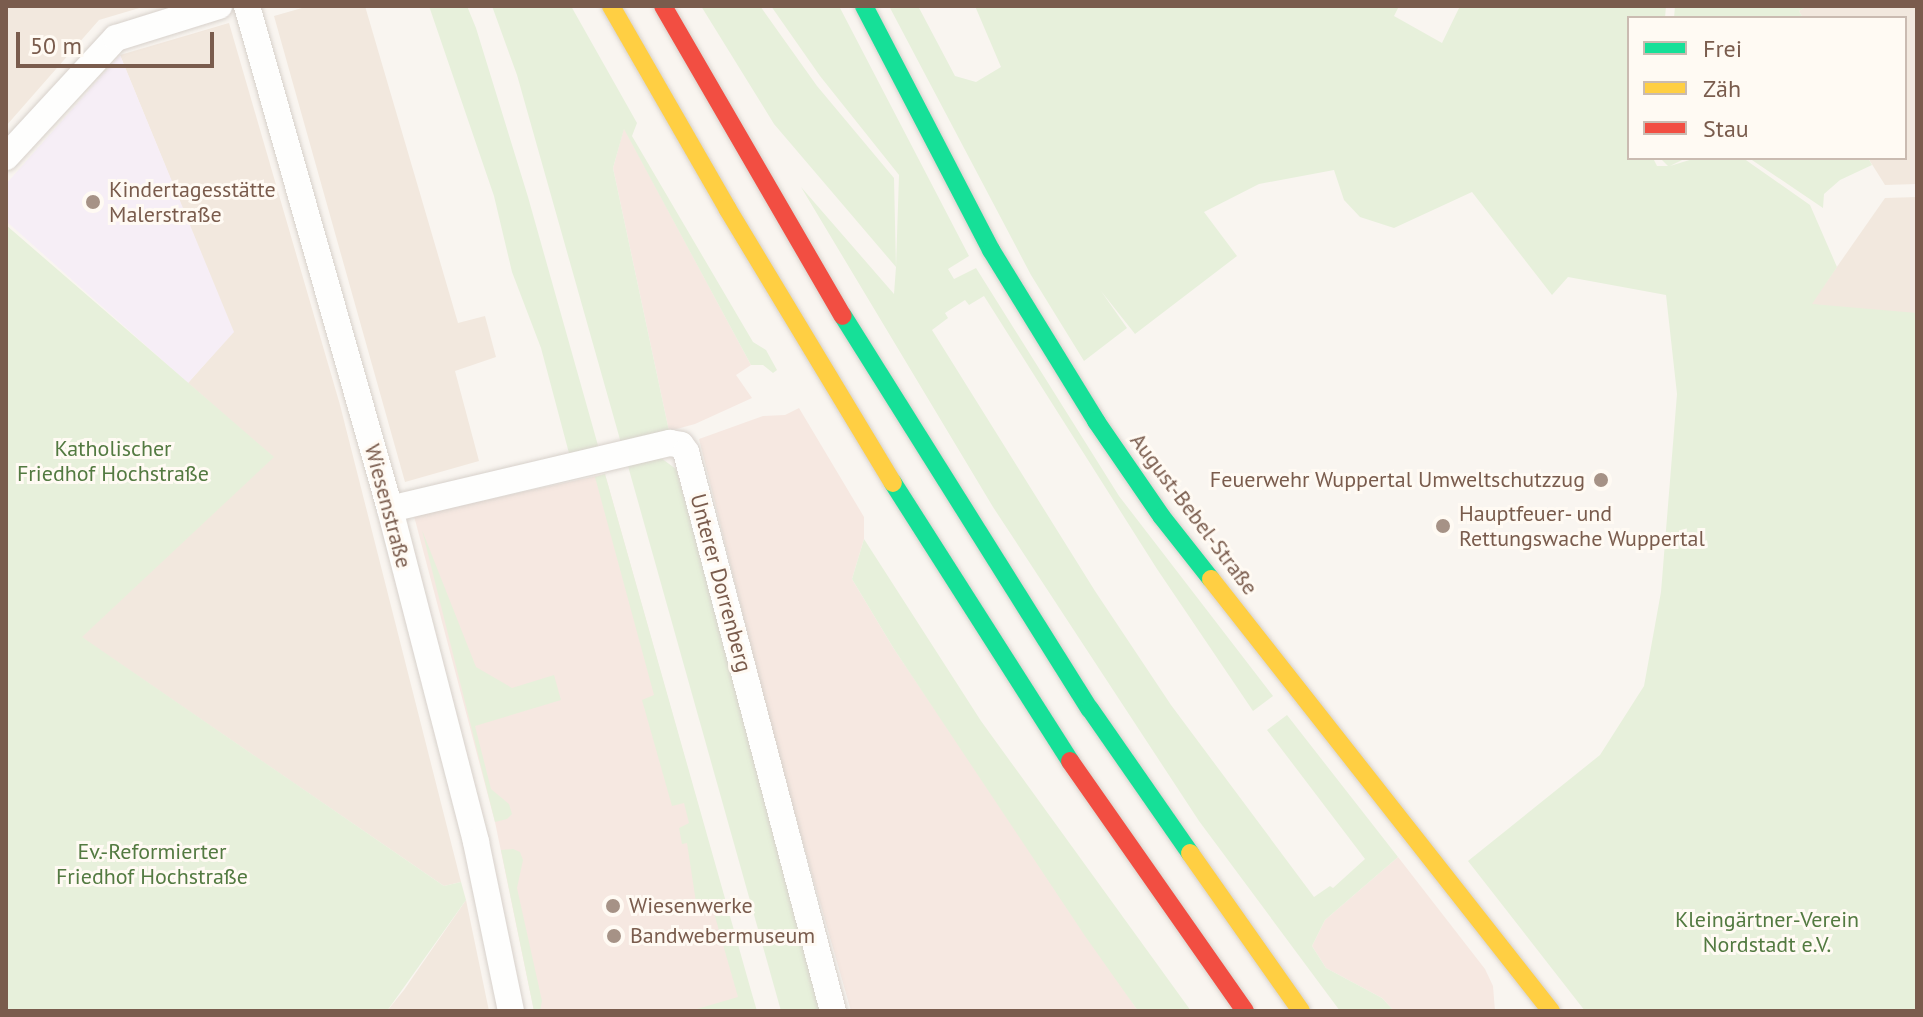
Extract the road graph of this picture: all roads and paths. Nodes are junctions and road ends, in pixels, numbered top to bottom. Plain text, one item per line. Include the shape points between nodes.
1 (219, 6) edge
2 (247, 6) edge
3 (611, 6) edge
4 (663, 6) edge
5 (864, 6) edge
6 (6, 157) edge
7 (390, 509) junction
8 (1548, 1010) edge
9 (511, 1011) edge
10 (833, 1011) edge
11 (1245, 1011) edge
12 (1301, 1011) edge

1 - 6 street via 116,38
2 - 7 street, Wiesenstraße
3 - 11 main road via 945,569 1055,739
4 - 12 main road via 878,375 1006,579
5 - 8 main road, August-Bebel-Straße via 991,250 1096,421 1162,517
7 - 9 street, Wiesenstraße via 476,842
7 - 10 street, Unterer Dorrenberg via 657,446 681,445

